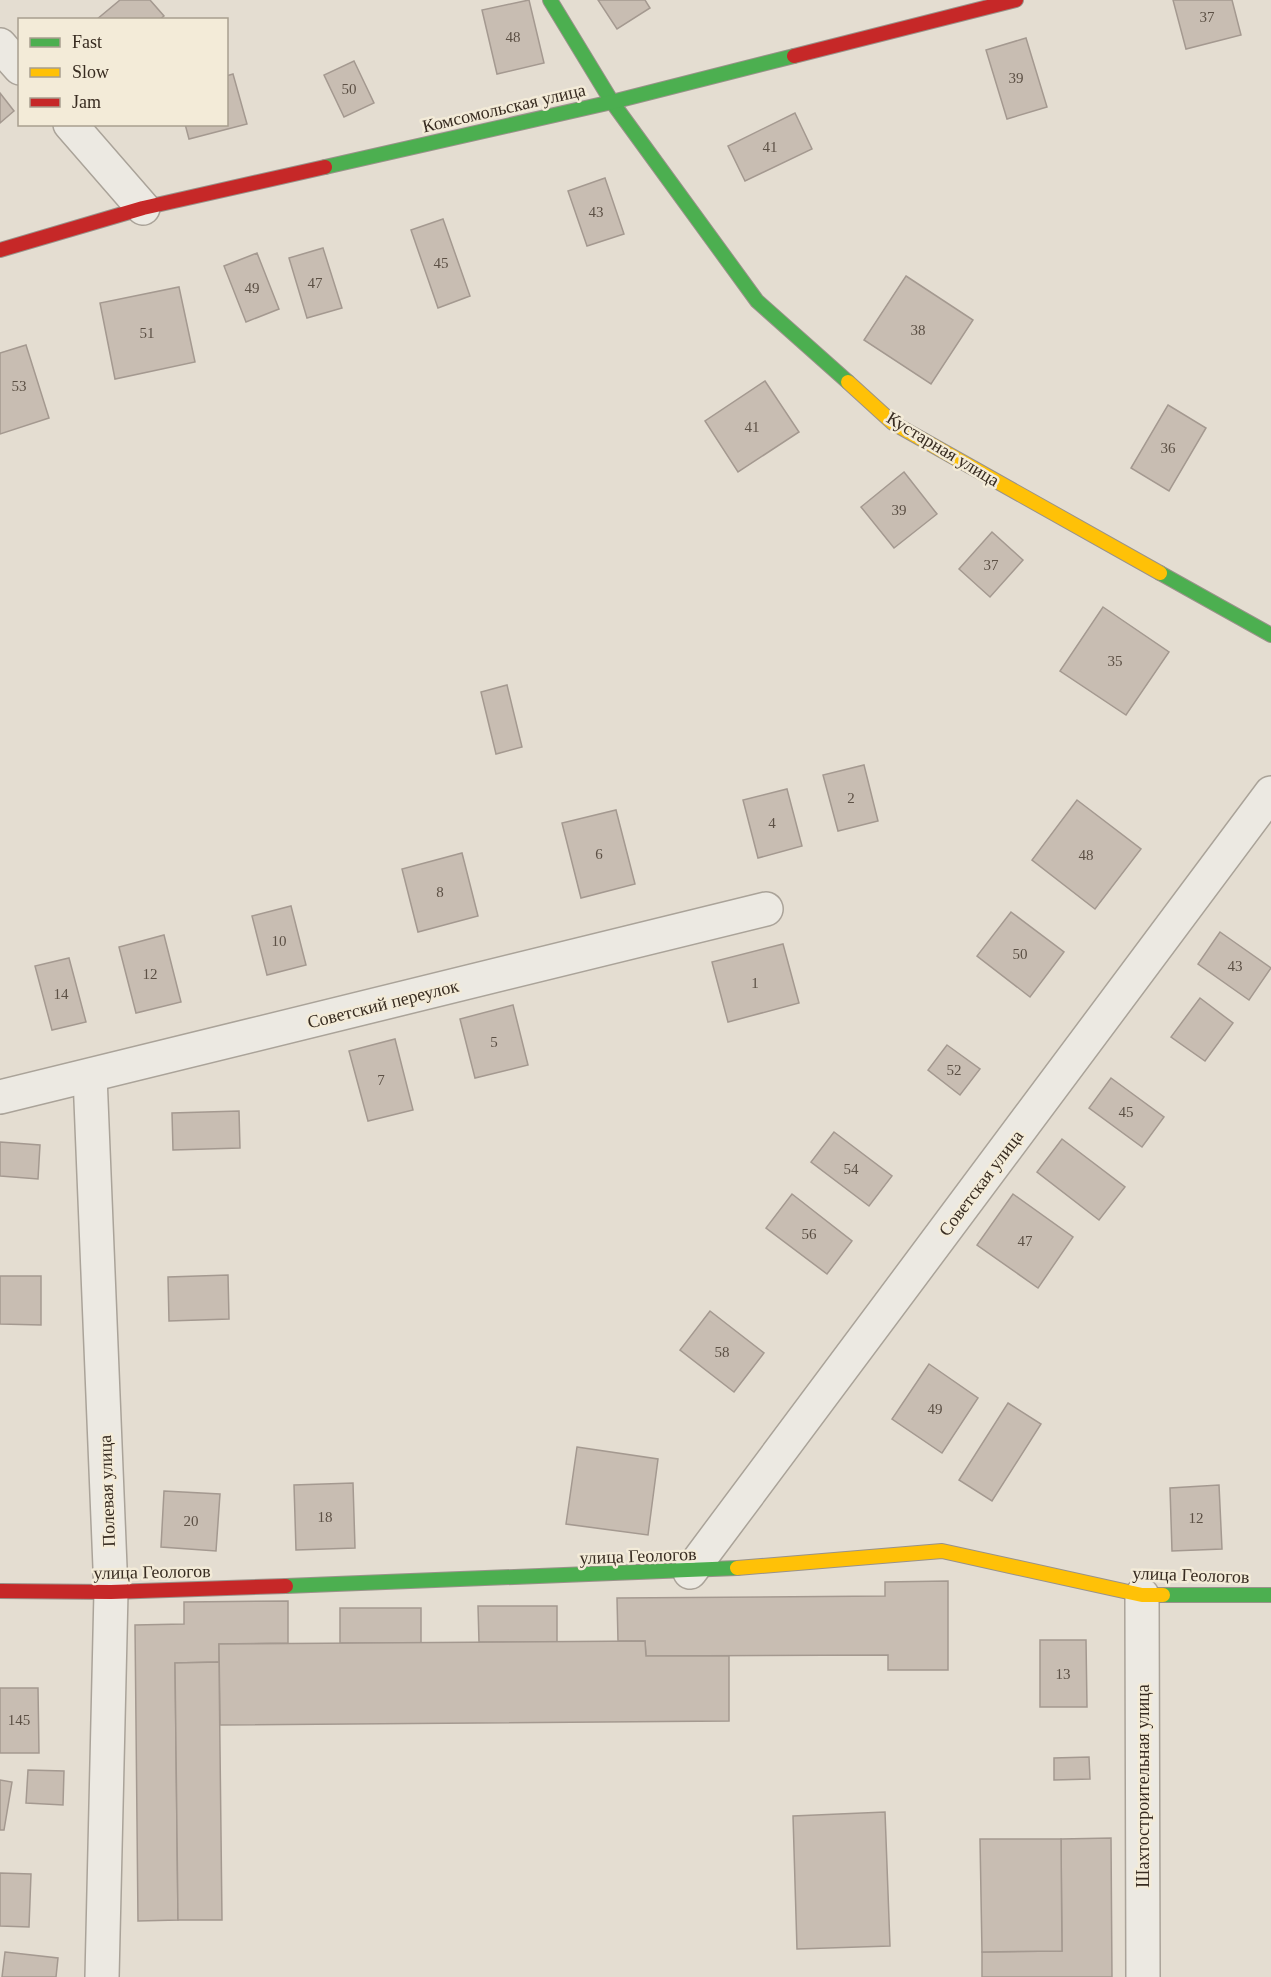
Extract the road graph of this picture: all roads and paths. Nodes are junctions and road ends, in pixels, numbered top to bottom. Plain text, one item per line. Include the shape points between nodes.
1 (550, 0) edge
2 (1016, 0) edge
3 (0, 45) edge
4 (18, 66) edge
5 (612, 102) junction
6 (72, 126) edge
7 (143, 208) junction
8 (0, 250) edge
9 (1271, 634) edge
10 (1271, 793) edge
11 (766, 909) dead end
12 (90, 1076) junction
13 (0, 1097) edge
14 (690, 1572) junction
15 (0, 1591) edge
16 (111, 1592) junction
17 (1142, 1595) junction
18 (1271, 1595) edge
19 (102, 1977) edge
20 (1143, 1977) edge

1 - 5 street, Кустарная улица
2 - 5 street, Комсомольская улица
3 - 4 street
5 - 7 street, Комсомольская улица
5 - 9 street, Кустарная улица via 757,301 893,423
6 - 7 street
7 - 8 street, Комсомольская улица
10 - 14 street, Советская улица
11 - 12 street, Советский переулок
12 - 13 street, Советский переулок
12 - 16 street, Полевая улица
14 - 16 street, улица Геологов
14 - 17 street, улица Геологов via 942,1551
15 - 16 street, улица Геологов
16 - 19 street, Полевая улица
17 - 18 street, улица Геологов
17 - 20 street, Шахтостроительная улица

